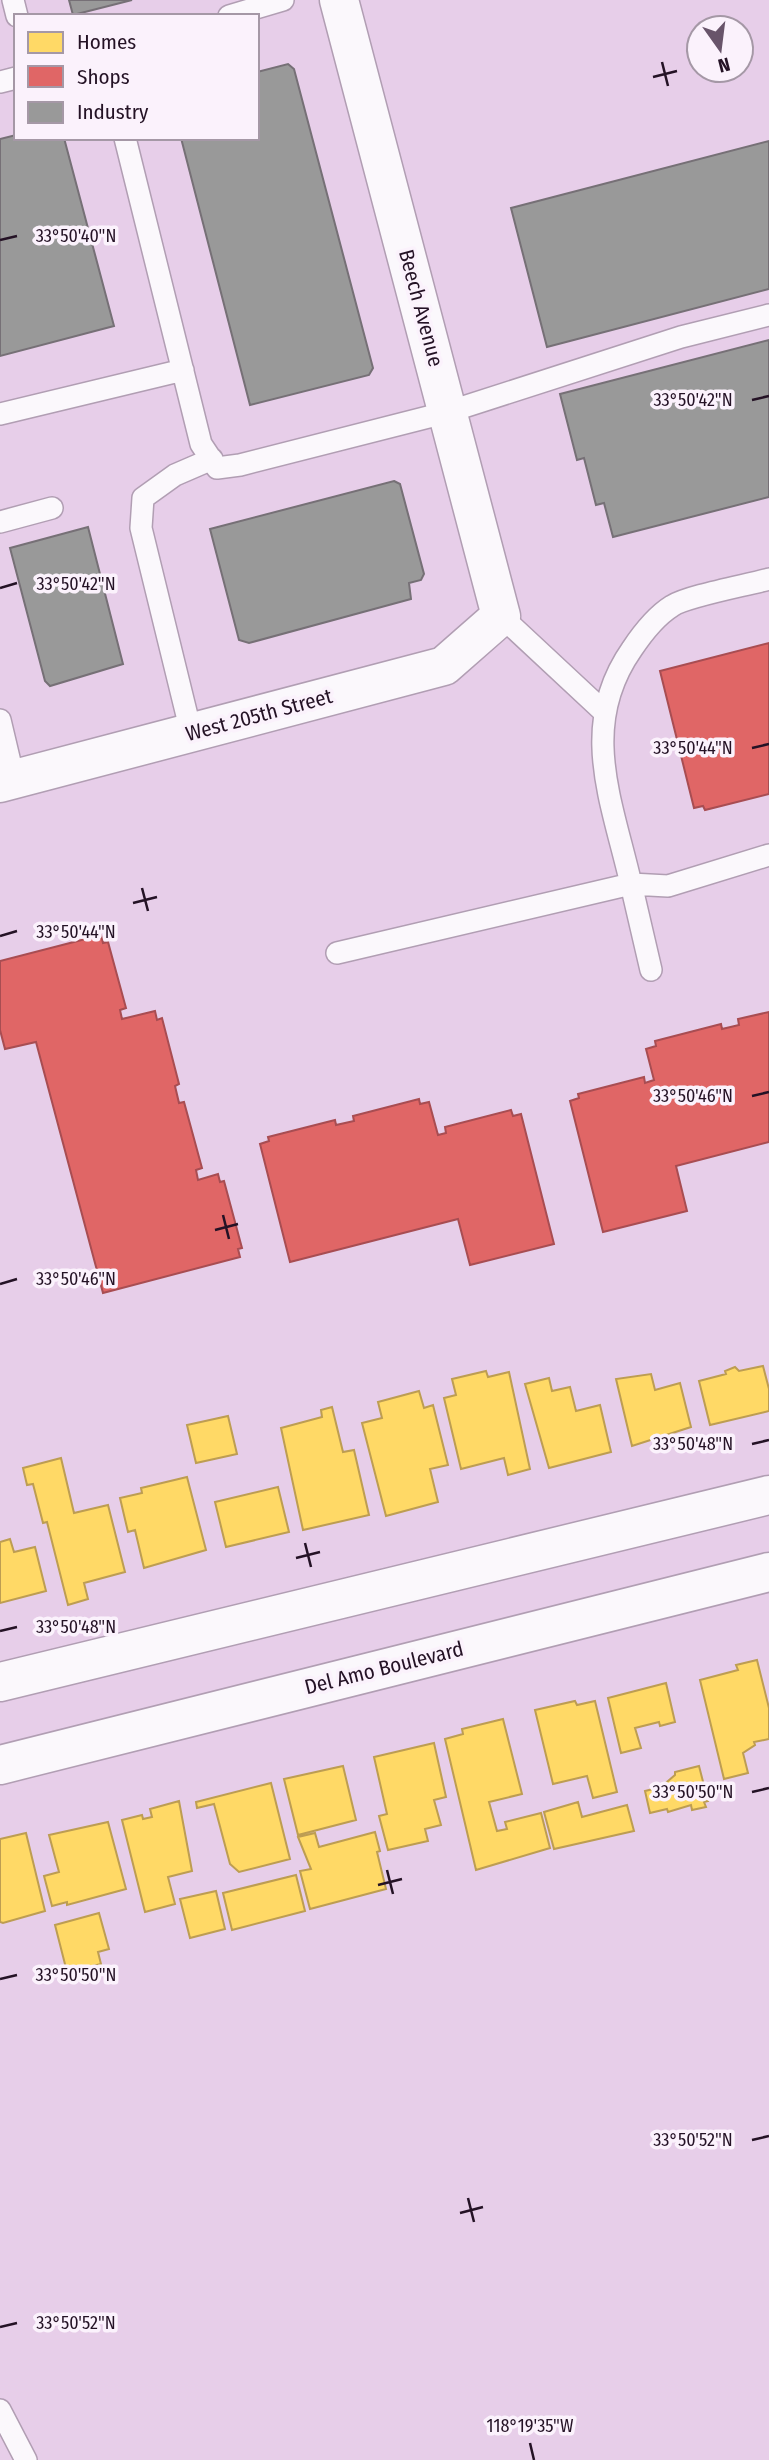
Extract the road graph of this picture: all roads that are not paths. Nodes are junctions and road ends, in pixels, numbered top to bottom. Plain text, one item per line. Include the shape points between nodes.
1 (283, 0) edge
2 (339, 0) edge
3 (236, 14) edge
4 (126, 140) edge
5 (769, 315) edge
6 (183, 370) junction
7 (448, 412) junction
8 (0, 414) edge
9 (212, 459) junction
10 (52, 508) dead end
11 (0, 522) edge
12 (769, 579) edge
13 (501, 615) junction
14 (603, 711) junction
15 (0, 720) edge
16 (191, 732) junction
17 (7, 781) edge
18 (769, 855) edge
19 (631, 884) junction
20 (337, 953) dead end
21 (652, 970) dead end
22 (769, 1495) edge
23 (769, 1572) edge
24 (0, 1682) edge
25 (0, 1765) edge
26 (0, 2410) edge
27 (26, 2460) edge

1 - 3 lane
2 - 7 main road, Beech Avenue
4 - 6 lane
5 - 7 lane via 681,337
6 - 8 lane
6 - 9 lane via 201,444
7 - 9 lane via 240,465 217,468
7 - 13 main road, Beech Avenue
9 - 16 lane via 175,475 143,498 141,528
10 - 11 lane
12 - 14 lane via 672,606 642,634 621,664
13 - 14 lane
13 - 16 main road, West 205th Street via 443,666
14 - 19 lane via 602,760
15 - 17 lane
16 - 17 main road, West 205th Street
18 - 19 lane via 668,886
19 - 20 lane
19 - 21 lane
22 - 24 main road
23 - 25 main road, Del Amo Boulevard
26 - 27 lane

